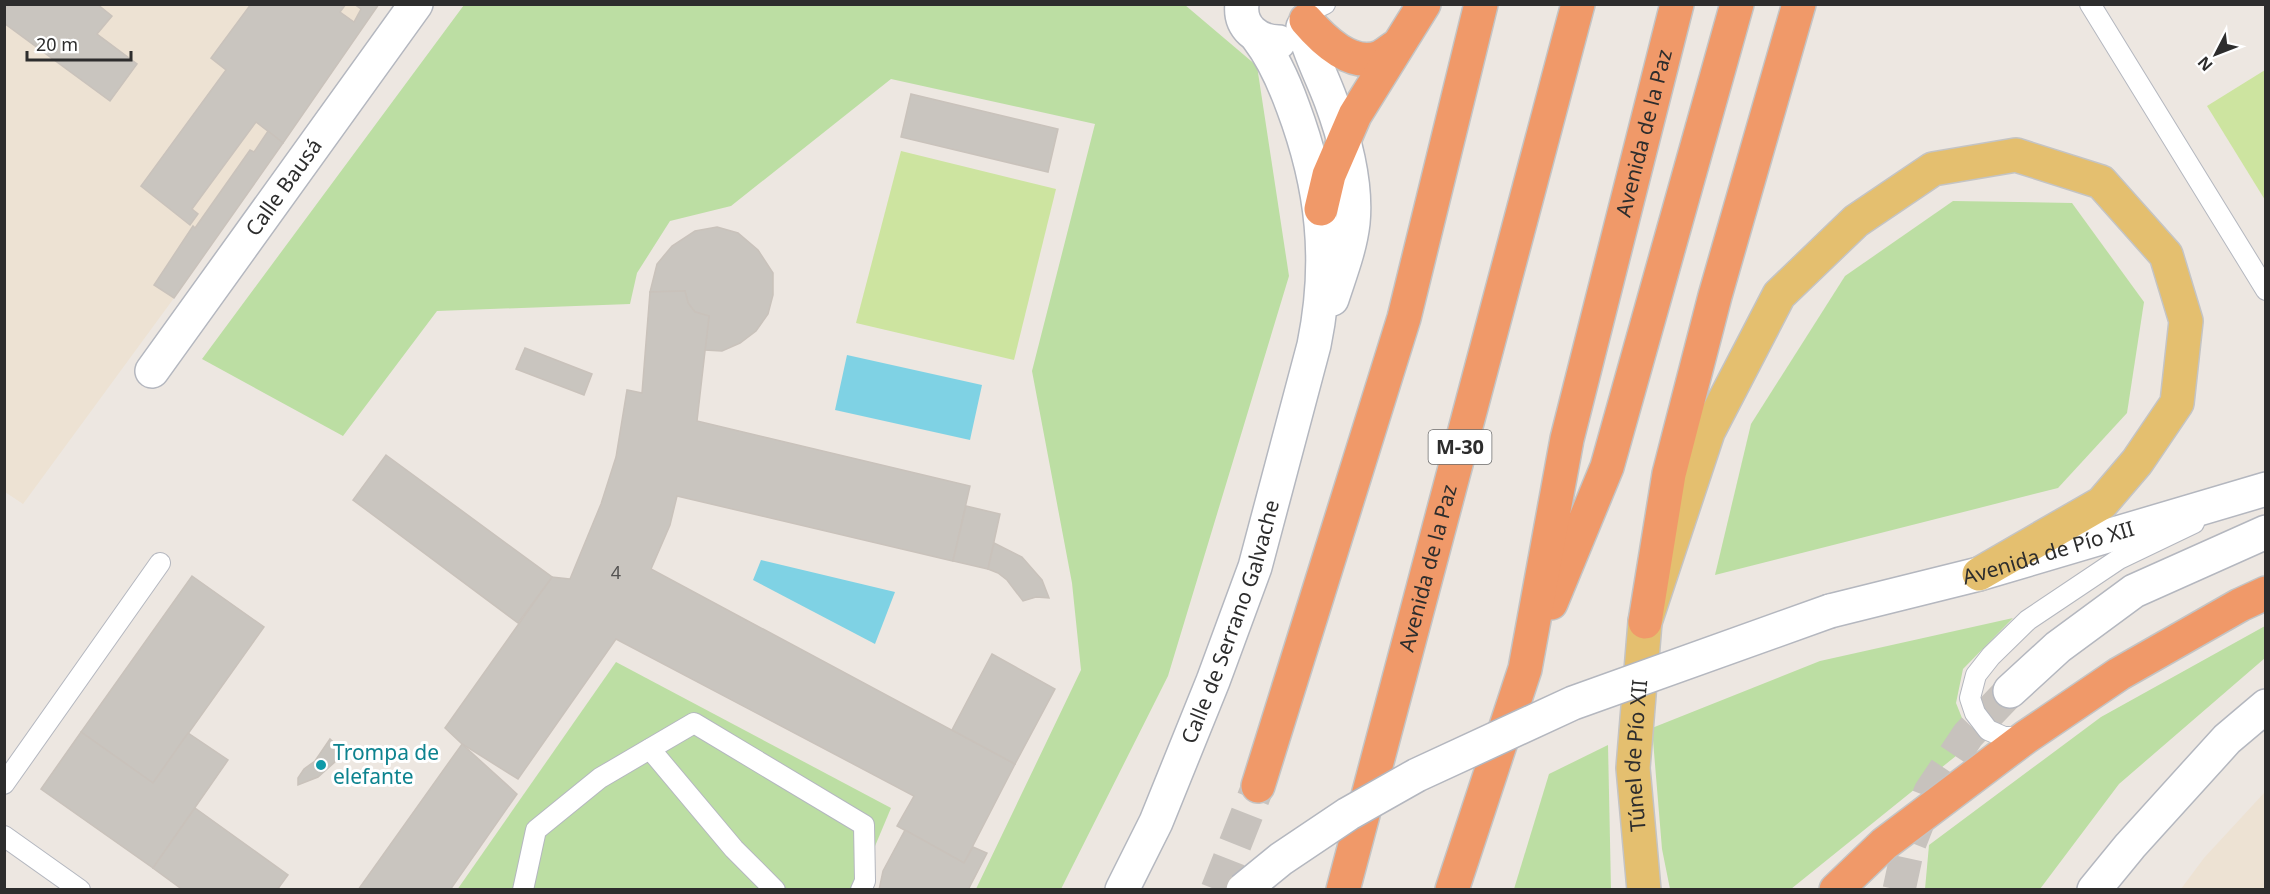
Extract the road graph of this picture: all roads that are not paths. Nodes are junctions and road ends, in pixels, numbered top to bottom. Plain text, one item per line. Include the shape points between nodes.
1 (416, 4) edge
2 (1424, 4) edge
3 (1481, 4) edge
4 (1578, 4) edge
5 (1677, 4) edge
6 (1737, 4) edge
7 (1799, 4) edge
8 (2090, 4) edge
9 (1239, 6) edge
10 (1310, 14) edge
11 (1258, 38) junction
12 (1397, 46) junction
13 (1343, 140) junction
14 (1321, 209) junction
15 (2265, 290) edge
16 (1314, 345) junction
17 (152, 371) dead end
18 (2262, 490) edge
19 (2265, 532) edge
20 (160, 563) dead end
21 (1979, 574) junction
22 (2265, 593) edge
23 (1645, 622) junction
24 (1525, 669) junction
25 (2010, 691) tunnel mouth
26 (2265, 706) edge
27 (2026, 737) junction
28 (650, 749) junction
29 (4, 784) edge
30 (1258, 786) tunnel mouth
31 (4, 836) edge
32 (80, 890) edge
33 (523, 890) edge
34 (775, 890) edge
35 (861, 890) edge
36 (1122, 890) edge
37 (1243, 890) edge
38 (1342, 890) edge
39 (1452, 890) edge
40 (1644, 890) edge
41 (1836, 890) edge
42 (2094, 890) edge

1 - 17 street, Calle Bausá
2 - 12 highway
3 - 30 highway via 1404,318
4 - 38 highway, Avenida de la Paz / M-30
5 - 24 highway, Avenida de la Paz via 1567,439
6 - 24 highway via 1607,467
7 - 23 highway via 1715,296 1669,474
8 - 15 lane
9 - 11 street, Calle de Serrano Galvache via 1249,31
10 - 11 street via 1287,40 1267,42
10 - 12 highway via 1329,44 1364,59 1380,57
10 - 13 street, Calle de Serrano Galvache via 1306,41
11 - 14 street, Calle de Serrano Galvache via 1278,70 1300,125
12 - 13 highway
13 - 14 highway
13 - 16 street, Calle de Serrano Galvache via 1354,199 1353,225 1346,257
14 - 16 street, Calle de Serrano Galvache via 1324,276
16 - 36 street, Calle de Serrano Galvache via 1255,567 1156,822
18 - 21 street, Avenida de Pío XII
18 - 27 lane via 2119,560 2028,620 1991,656 1976,675 1970,698 1975,713 1988,730 2004,737
19 - 25 street via 2134,591 2058,647
20 - 29 lane
21 - 23 main road, Túnel de Pío XII via 2102,503 2137,462 2177,403 2186,321 2166,255 2101,182 2016,155 1933,170 1856,221 1779,295 1708,432
21 - 37 street, Avenida de Pío XII, bridge via 1830,611 1573,703 1417,775 1348,814
22 - 27 highway via 2119,674
23 - 40 main road, Túnel de Pío XII via 1633,768
24 - 39 highway, Avenida de la Paz
26 - 42 street via 2227,739
27 - 41 highway via 1884,844
28 - 33 lane via 600,778 536,830
28 - 34 lane via 734,849
28 - 35 lane via 694,723 864,825 865,881
31 - 32 lane

